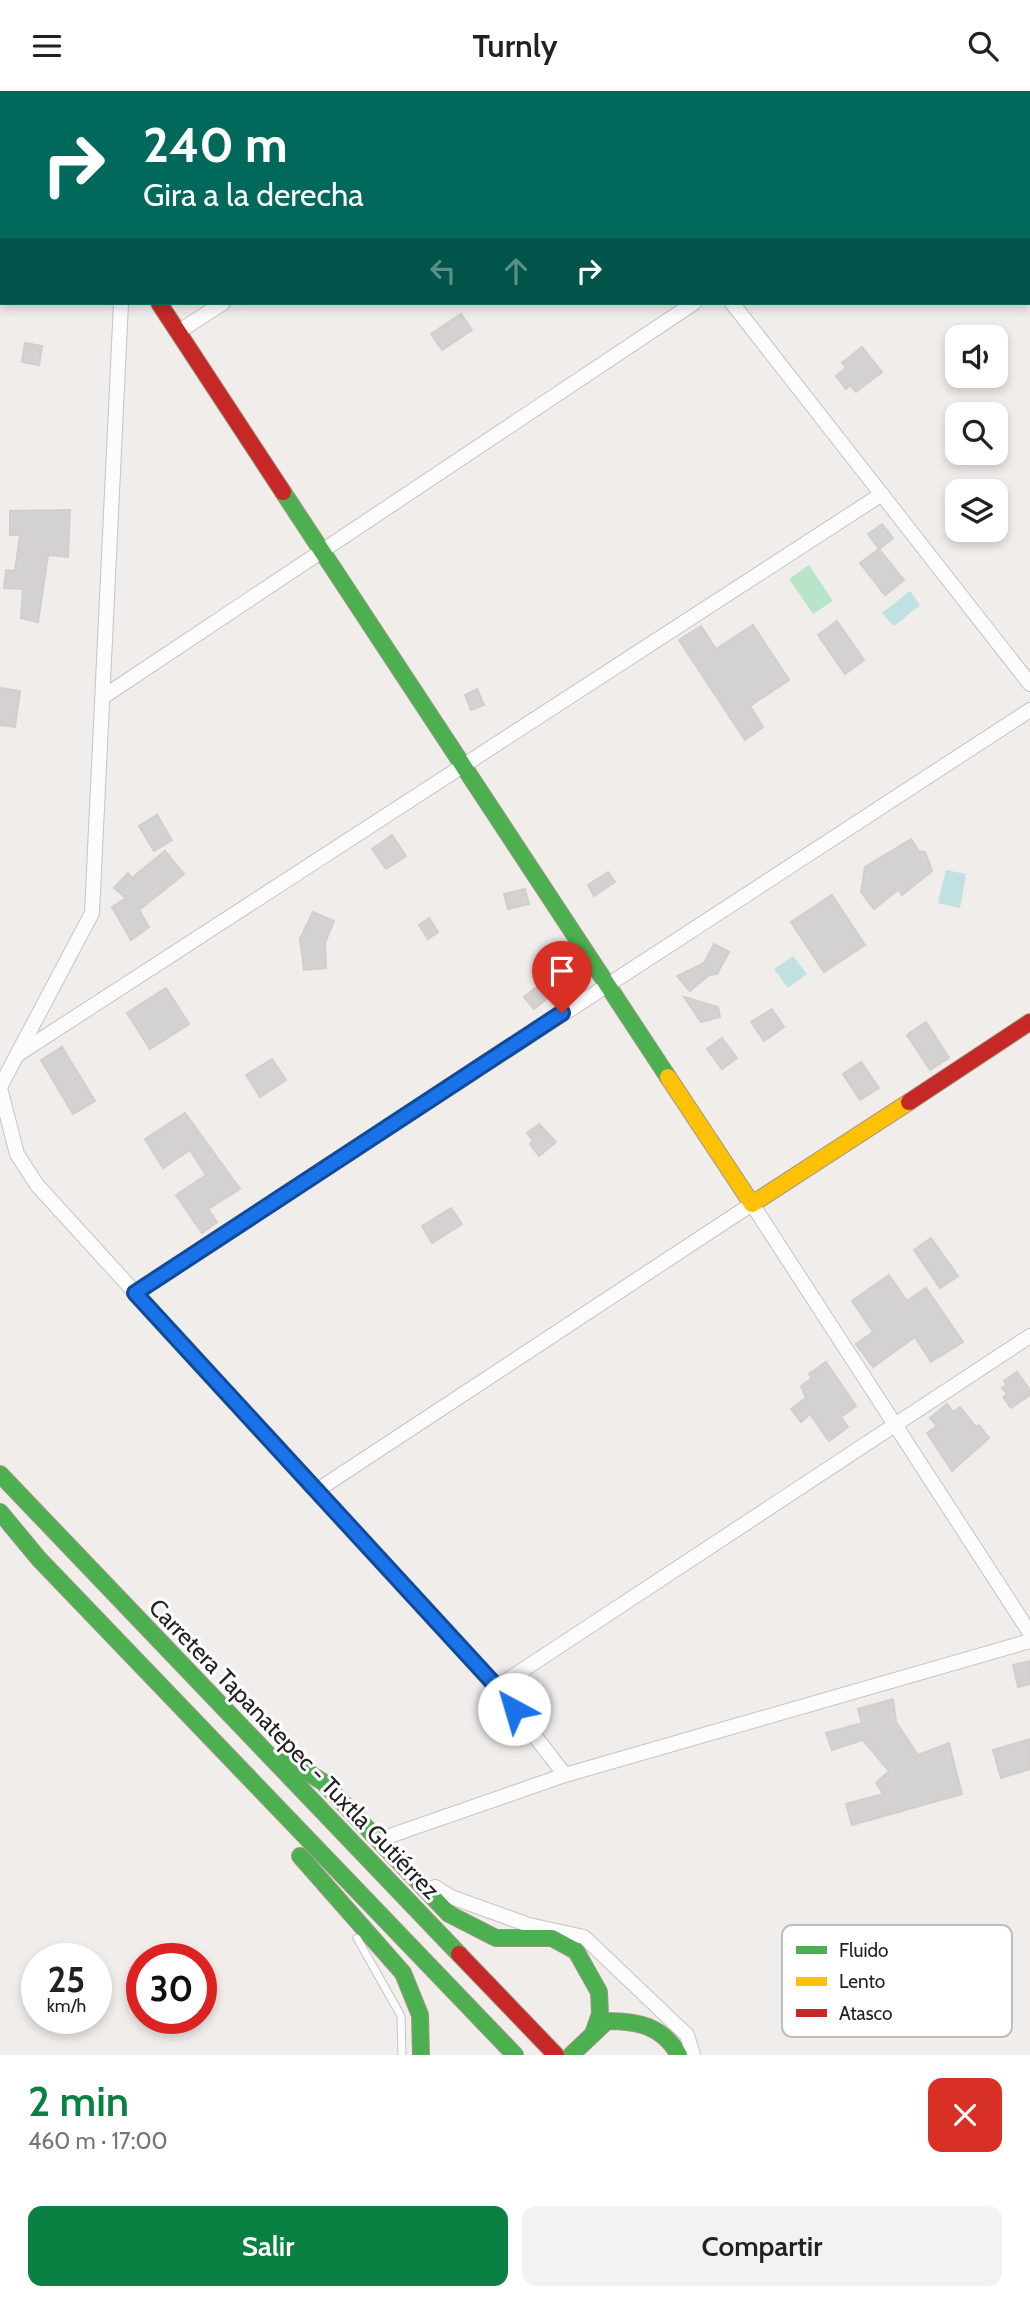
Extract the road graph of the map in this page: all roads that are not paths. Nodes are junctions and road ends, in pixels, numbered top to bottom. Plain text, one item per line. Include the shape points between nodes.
1 (121, 305) edge
2 (160, 305) edge
3 (220, 305) edge
4 (691, 305) edge
5 (734, 305) edge
6 (178, 332) junction
7 (882, 494) junction
8 (321, 549) junction
9 (1030, 684) edge
10 (103, 697) junction
11 (1030, 710) edge
12 (463, 766) junction
13 (607, 984) junction
14 (1030, 1022) edge
15 (17, 1055) junction
16 (0, 1087) edge
17 (752, 1204) junction
18 (135, 1293) junction
19 (1030, 1336) edge
20 (894, 1425) junction
21 (0, 1473) edge
22 (316, 1491) junction
23 (0, 1512) edge
24 (1030, 1633) edge
25 (1030, 1641) edge
26 (497, 1687) junction
27 (165, 1690) junction
28 (252, 1737) junction
29 (565, 1775) junction
30 (378, 1840) junction
31 (402, 1865) junction
32 (328, 1888) junction
33 (593, 2034) junction
34 (574, 2053) edge
35 (401, 2055) edge
36 (421, 2055) edge
37 (515, 2055) edge
38 (556, 2055) edge
39 (679, 2055) edge
40 (693, 2055) edge

1 - 10 street
2 - 6 main road
3 - 6 street
4 - 8 street
5 - 7 street
6 - 8 main road
7 - 9 street
7 - 12 street
8 - 10 street
8 - 12 main road
10 - 15 street via 92,913
11 - 13 street
12 - 13 main road
12 - 15 street
13 - 17 main road
13 - 18 street
14 - 17 main road
15 - 16 street
16 - 18 street via 17,1154 37,1185
17 - 20 street
17 - 22 street
18 - 22 street
19 - 20 street
20 - 24 street
20 - 26 street
21 - 28 main road, Carretera Tapanatepec - Tuxtla Gutiérrez
22 - 26 street
23 - 27 main road
25 - 29 street
26 - 29 street
27 - 32 main road via 186,1732
27 - 37 main road
28 - 30 main road via 323,1782
28 - 38 main road, Carretera Tapanatepec - Tuxtla Gutiérrez
29 - 30 street
30 - 31 main road
31 - 33 main road via 449,1915 496,1938 552,1938 576,1951 599,1992 600,2014
31 - 40 street via 451,1896 529,1925 584,1937 687,2035
32 - 35 lane via 401,2016
32 - 36 main road via 403,1973 420,2015
33 - 34 main road
33 - 39 main road via 607,2021 636,2020 658,2029

